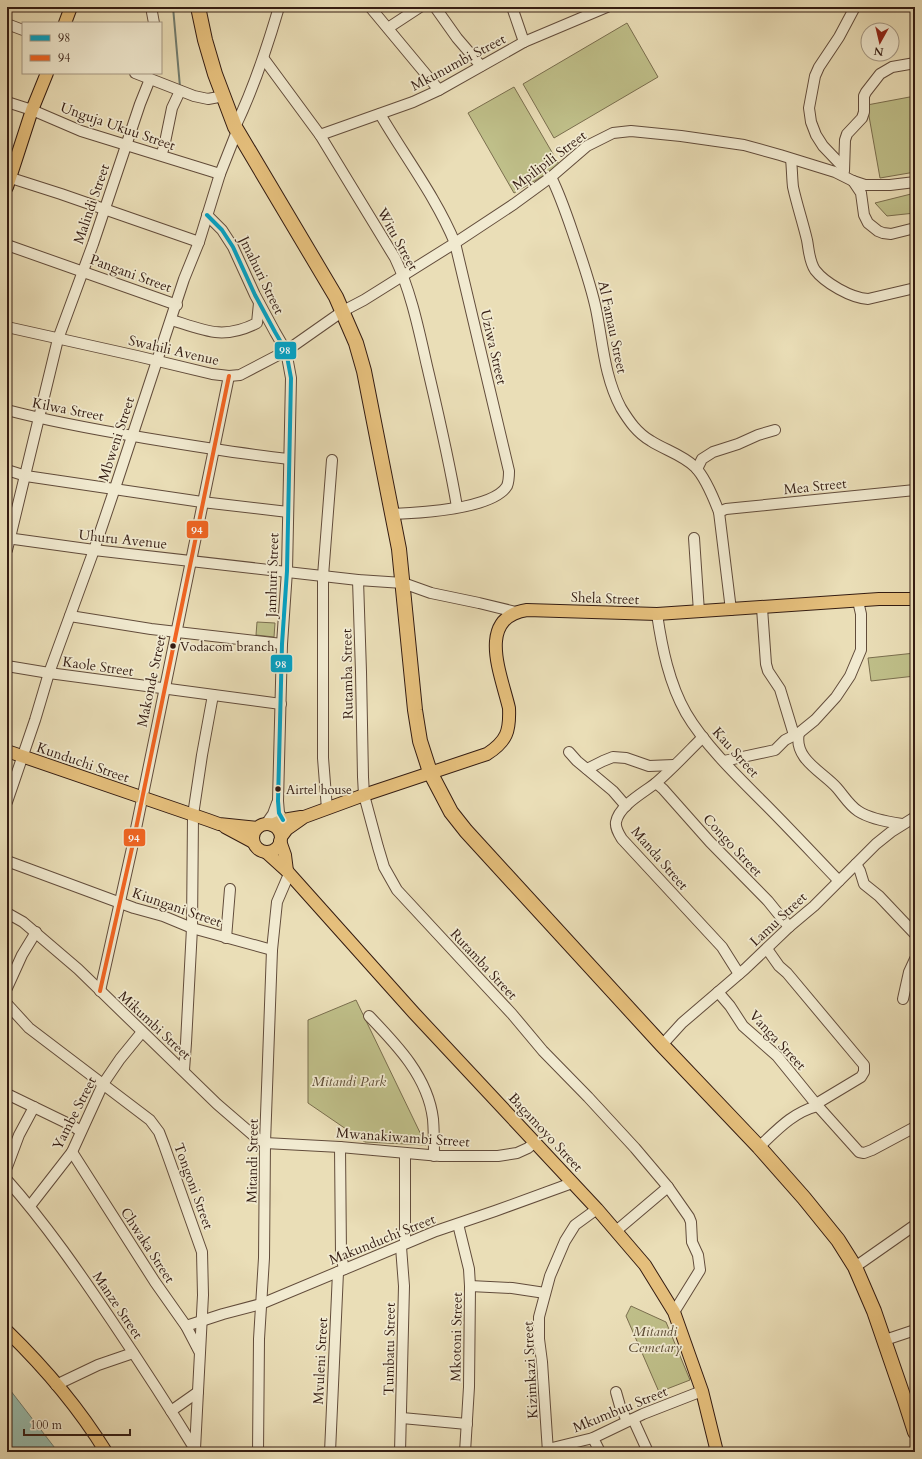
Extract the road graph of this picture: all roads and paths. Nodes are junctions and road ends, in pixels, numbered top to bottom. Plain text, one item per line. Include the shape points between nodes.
1 (71, 7) edge
2 (151, 7) edge
3 (198, 7) edge
4 (279, 7) edge
5 (370, 7) edge
6 (420, 7) edge
7 (435, 7) edge
8 (512, 7) edge
9 (607, 7) edge
10 (855, 7) edge
11 (593, 10) edge
12 (65, 22) edge
13 (154, 22) edge
14 (7, 24) edge
15 (388, 28) junction
16 (22, 30) edge
17 (524, 42) junction
18 (264, 59) junction
19 (915, 64) edge
20 (481, 66) junction
21 (47, 74) edge
22 (143, 75) edge
23 (439, 90) junction
24 (180, 91) junction
25 (224, 96) junction
26 (7, 102) edge
27 (32, 110) junction
28 (380, 114) junction
29 (236, 129) junction
30 (320, 135) junction
31 (127, 145) junction
32 (161, 155) junction
33 (791, 159) junction
34 (220, 174) junction
35 (847, 175) junction
36 (551, 177) junction
37 (9, 182) edge
38 (915, 182) edge
39 (105, 209) junction
40 (207, 215) junction
41 (915, 228) edge
42 (199, 242) junction
43 (455, 243) junction
44 (7, 245) edge
45 (82, 271) junction
46 (403, 274) junction
47 (915, 288) edge
48 (259, 303) junction
49 (177, 305) junction
50 (343, 311) junction
51 (172, 320) junction
52 (7, 328) edge
53 (58, 338) junction
54 (286, 351) junction
55 (157, 361) junction
56 (229, 376) junction
57 (7, 410) edge
58 (39, 418) junction
59 (775, 430) dead end
60 (132, 436) junction
61 (213, 450) junction
62 (289, 460) junction
63 (332, 460) dead end
64 (696, 469) junction
65 (7, 470) edge
66 (26, 476) junction
67 (115, 488) junction
68 (915, 490) edge
69 (202, 502) junction
70 (458, 507) junction
71 (288, 512) junction
72 (719, 512) junction
73 (393, 514) junction
74 (9, 538) edge
75 (694, 538) dead end
76 (7, 550) edge
77 (94, 550) junction
78 (190, 560) junction
79 (286, 571) junction
80 (323, 576) junction
81 (358, 580) junction
82 (403, 583) junction
83 (915, 599) edge
84 (858, 601) junction
85 (762, 608) junction
86 (731, 610) junction
87 (516, 612) junction
88 (698, 612) junction
89 (657, 614) junction
90 (70, 616) junction
91 (176, 632) junction
92 (282, 644) junction
93 (7, 666) edge
94 (49, 673) junction
95 (164, 689) junction
96 (213, 695) junction
97 (281, 704) junction
98 (797, 734) junction
99 (704, 738) junction
100 (7, 751) edge
101 (569, 752) dead end
102 (22, 757) junction
103 (724, 761) junction
104 (674, 766) junction
105 (587, 769) junction
106 (430, 772) junction
107 (656, 783) junction
108 (364, 794) junction
109 (141, 798) junction
110 (278, 801) junction
111 (7, 802) edge
112 (626, 806) junction
113 (327, 809) junction
114 (193, 815) junction
115 (304, 817) junction
116 (915, 818) edge
117 (283, 820) junction
118 (218, 824) junction
119 (902, 824) junction
120 (265, 826) junction
121 (280, 839) junction
122 (253, 842) junction
123 (266, 852) junction
124 (7, 860) edge
125 (856, 864) junction
126 (288, 872) junction
127 (839, 882) junction
128 (230, 889) dead end
129 (119, 902) junction
130 (7, 914) edge
131 (789, 927) junction
132 (192, 928) junction
133 (36, 932) junction
134 (915, 934) edge
135 (226, 938) junction
136 (767, 949) junction
137 (272, 950) junction
138 (915, 960) edge
139 (738, 974) junction
140 (7, 988) edge
141 (100, 992) junction
142 (718, 992) junction
143 (903, 998) dead end
144 (7, 1004) edge
145 (11, 1015) edge
146 (369, 1016) dead end
147 (142, 1032) junction
148 (662, 1045) junction
149 (184, 1070) junction
150 (104, 1084) junction
151 (7, 1094) edge
152 (817, 1105) junction
153 (34, 1107) junction
154 (915, 1128) edge
155 (80, 1131) junction
156 (535, 1142) junction
157 (265, 1143) junction
158 (340, 1147) junction
159 (760, 1147) junction
160 (72, 1152) junction
161 (405, 1153) junction
162 (434, 1156) junction
163 (7, 1167) edge
164 (7, 1180) edge
165 (572, 1182) junction
166 (668, 1187) junction
167 (30, 1206) junction
168 (597, 1209) junction
169 (458, 1224) junction
170 (915, 1225) edge
171 (616, 1231) junction
172 (403, 1245) junction
173 (855, 1267) junction
174 (341, 1271) junction
175 (470, 1286) junction
176 (545, 1293) junction
177 (261, 1304) junction
178 (674, 1312) junction
179 (201, 1321) junction
180 (186, 1326) junction
181 (915, 1330) edge
182 (7, 1331) edge
183 (885, 1340) junction
184 (133, 1353) junction
185 (200, 1353) junction
186 (56, 1385) junction
187 (702, 1390) junction
188 (198, 1392) junction
189 (616, 1392) dead end
190 (171, 1411) junction
191 (402, 1418) junction
192 (630, 1420) junction
193 (467, 1424) junction
194 (915, 1432) edge
195 (593, 1438) junction
196 (196, 1451) edge
197 (548, 1451) edge
198 (106, 1452) edge
199 (258, 1452) edge
200 (330, 1452) edge
201 (400, 1452) edge
202 (465, 1452) edge
203 (600, 1452) edge
204 (648, 1452) edge
205 (717, 1452) edge

1 - 12 main road
2 - 13 street
3 - 25 highway via 214,74
4 - 18 street, Mbweni Street
5 - 15 street
6 - 15 street
7 - 20 street
8 - 17 street
9 - 11 street, Mkunumbi Street
10 - 35 street via 819,67 809,108 816,135
11 - 17 street, Mkunumbi Street
14 - 16 street
15 - 23 street
17 - 20 street, Mkunumbi Street
18 - 29 street, Mbweni Street
18 - 30 street, Witu Street
19 - 35 street via 892,66 880,74 866,92 862,118 847,134 845,140
20 - 23 street, Mkunumbi Street
21 - 27 main road
22 - 24 street
22 - 31 street, Malindi Street via 140,104
23 - 28 street, Mkunumbi Street
24 - 25 street via 208,99
24 - 32 street via 172,108
25 - 29 highway
26 - 27 street, Unguja Ukuu Street
27 - 31 street, Unguja Ukuu Street via 81,131
27 - 37 main road
28 - 30 street, Mkunumbi Street
28 - 43 street, Uziwa Street via 446,221
29 - 34 street, Mbweni Street
29 - 50 highway
30 - 46 street, Witu Street via 389,246
31 - 32 street, Unguja Ukuu Street
31 - 39 street, Malindi Street
32 - 34 street, Unguja Ukuu Street
33 - 35 street, Mpilipili Street
33 - 36 street, Mpilipili Street via 744,145 631,131 613,133 587,146
33 - 47 street via 794,188 811,262 816,270 830,283 850,296 860,299
34 - 40 street, Mbweni Street
35 - 38 street, Mpilipili Street via 865,185
35 - 41 street via 861,193 864,215 868,223 878,231 891,234
36 - 43 street, Mpilipili Street
36 - 64 street, Al Famau Street via 559,192 589,279 612,389 636,430
37 - 39 street
39 - 42 street
39 - 45 street, Malindi Street
40 - 42 street, Mbweni Street
40 - 48 street, Jmahuri Street via 229,241
42 - 49 street, Mbweni Street
43 - 46 street, Mpilipili Street
43 - 70 street, Uziwa Street via 509,475 506,487 497,495 484,502
44 - 45 street, Pangani Street
45 - 49 street, Pangani Street
45 - 53 street, Malindi Street
46 - 50 street, Mpilipili Street
46 - 70 street, Witu Street via 442,428
48 - 51 street via 257,323 234,332 208,331
48 - 54 street, Jmahuri Street
49 - 51 street, Mbweni Street
50 - 54 street, Swahili Avenue
50 - 73 highway via 364,371
51 - 55 street, Mbweni Street
52 - 53 street, Swahili Avenue
53 - 55 street, Swahili Avenue
53 - 58 street, Malindi Street
54 - 56 street, Swahili Avenue via 250,370
54 - 62 street, Jamhuri Street via 292,386
55 - 56 street, Swahili Avenue
55 - 60 street, Mbweni Street
56 - 61 street, Makonde Street
57 - 58 street, Kilwa Street
58 - 60 street, Kilwa Street
58 - 66 street, Malindi Street
59 - 64 street via 713,452 702,459
60 - 61 street, Kilwa Street
60 - 67 street, Mbweni Street
61 - 62 street, Kilwa Street
61 - 69 street, Makonde Street
62 - 71 street, Jamhuri Street
63 - 80 street
64 - 72 street, Al Famau Street
65 - 66 street
66 - 67 street
66 - 74 street, Malindi Street
67 - 69 street
67 - 77 street, Mbweni Street
68 - 72 street, Mea Street via 726,509
69 - 71 street
69 - 78 street, Makonde Street
70 - 73 street, Uziwa Street
71 - 79 street, Jamhuri Street
72 - 86 street, Al Famau Street
73 - 82 highway
74 - 76 street, Malindi Street
74 - 77 street, Uhuru Avenue
75 - 88 street
77 - 78 street, Uhuru Avenue
77 - 90 street, Mbweni Street
78 - 79 street, Uhuru Avenue
78 - 91 street, Makonde Street
79 - 80 street, Uhuru Avenue
79 - 92 street, Jamhuri Street
80 - 81 street, Uhuru Avenue
80 - 113 street via 323,758
81 - 82 street, Uhuru Avenue
81 - 108 street, Rutamba Street
82 - 87 street, Uhuru Avenue via 437,595
82 - 106 highway via 415,710 420,741
83 - 84 main road, Shela Street
84 - 85 main road, Shela Street
84 - 98 street via 862,634 861,650 856,663 836,697 815,720
85 - 86 main road, Shela Street
85 - 98 street via 766,664 780,689
86 - 88 main road, Shela Street
87 - 89 main road, Shela Street via 527,610
87 - 106 main road via 504,619 496,638 496,652 509,708 508,733 498,747 487,754
88 - 89 main road, Shela Street
89 - 99 street, Kau Street via 667,668 676,693 686,714
90 - 91 street
90 - 94 street, Mbweni Street
91 - 92 street
91 - 95 street, Makonde Street
92 - 97 street, Jamhuri Street
93 - 94 street, Kaole Street
94 - 95 street, Kaole Street
94 - 102 street, Mbweni Street
95 - 96 street, Kaole Street
95 - 109 street, Makonde Street
96 - 97 street, Kaole Street
96 - 114 street
97 - 110 street, Jamhuri Street
98 - 103 street via 785,740 772,752
98 - 119 street via 804,756 837,788 852,807 868,816
99 - 103 street, Kau Street
99 - 104 street, Manda Street
100 - 102 main road, Kunduchi Street
101 - 105 street
102 - 109 main road, Kunduchi Street
102 - 111 street, Mbweni Street
103 - 127 street, Kau Street
104 - 105 street via 649,766 626,758 613,757
104 - 107 street, Manda Street
105 - 112 street
106 - 108 main road
106 - 148 highway via 451,812 466,831
107 - 112 street, Manda Street
107 - 131 street, Congo Street via 768,901
108 - 113 main road
108 - 166 street, Rutamba Street via 384,867 397,890
109 - 114 main road, Kunduchi Street
109 - 129 street, Makonde Street
110 - 117 street via 279,813
110 - 120 street
112 - 139 street, Manda Street via 616,821 616,828 622,839 722,947
113 - 115 main road
114 - 118 main road, Kunduchi Street
114 - 132 street
115 - 117 main road
115 - 121 main road via 287,829
116 - 119 street, Lamu Street
117 - 120 main road
118 - 120 main road
118 - 122 main road
119 - 125 street, Lamu Street via 880,840
120 - 121 main road via 279,831
120 - 122 main road via 253,835
121 - 123 main road via 277,848
121 - 126 main road
122 - 123 main road via 258,849
123 - 126 main road, Bagamoyo Street
124 - 129 street, Kiungani Street
125 - 127 street, Lamu Street
125 - 134 street via 864,884
126 - 137 street, Mitandi Street via 278,902
126 - 156 main road, Bagamoyo Street via 414,1013
127 - 131 street, Lamu Street
128 - 135 street
129 - 132 street, Kiungani Street
129 - 141 street, Makonde Street
130 - 133 street, Mikumbi Street
131 - 136 street, Lamu Street
132 - 135 street, Kiungani Street
132 - 149 street
133 - 140 street
133 - 141 street, Mikumbi Street
135 - 137 street, Kiungani Street
136 - 139 street, Lamu Street
136 - 152 street via 864,1065 861,1077
137 - 157 street, Mitandi Street
138 - 143 street via 908,972
139 - 142 street, Lamu Street
141 - 147 street, Mikumbi Street
142 - 148 street, Lamu Street via 682,1023
142 - 152 street, Vanga Street via 743,1026 777,1056
144 - 145 street, Tongoni Street
145 - 150 street, Tongoni Street
146 - 162 street via 401,1050 424,1087 433,1118
147 - 149 street, Mikumbi Street
147 - 150 street, Yambe Street
148 - 159 highway
149 - 157 street, Mikumbi Street via 238,1123
150 - 155 street, Yambe Street
150 - 179 street, Tongoni Street via 150,1120 159,1132 202,1252 204,1295
151 - 153 street
152 - 154 street, Vanga Street via 859,1152 872,1150
152 - 159 street via 793,1116
153 - 155 street
153 - 163 street via 19,1135
155 - 160 street, Yambe Street
156 - 162 street, Mwanakiwambi Street via 517,1153 498,1156
156 - 165 main road, Bagamoyo Street
157 - 158 street, Mwanakiwambi Street
157 - 177 street, Mitandi Street via 265,1228
158 - 161 street, Mwanakiwambi Street
158 - 174 street, Mvuleni Street
159 - 173 highway via 825,1223
160 - 167 street, Yambe Street
160 - 180 street, Chwaka Street
161 - 162 street, Mwanakiwambi Street
161 - 172 street, Tumbatu Street
164 - 167 street, Manze Street
165 - 168 main road, Bagamoyo Street
165 - 169 street, Makunduchi Street
166 - 171 street
166 - 178 street, Rutamba Street via 690,1217 692,1242 700,1262 700,1270 695,1280
167 - 184 street, Manze Street via 84,1279
168 - 171 main road, Bagamoyo Street
168 - 176 street, Kizimkazi Street via 571,1230
169 - 172 street, Makunduchi Street
169 - 175 street, Mkotoni Street via 469,1269
170 - 173 street
171 - 178 main road, Bagamoyo Street via 645,1265
172 - 174 street, Makunduchi Street
172 - 191 street, Tumbatu Street
173 - 183 highway
174 - 177 street, Makunduchi Street
174 - 200 street, Mvuleni Street
175 - 176 street
175 - 193 street, Mkotoni Street
176 - 197 street, Kizimkazi Street via 538,1328
177 - 179 street, Makunduchi Street
177 - 199 street, Mitandi Street
178 - 187 main road, Bagamoyo Street
179 - 180 street, Makunduchi Street
179 - 185 street, Tongoni Street
180 - 185 street, Chwaka Street
181 - 183 street
182 - 186 main road
183 - 194 highway
184 - 186 street via 98,1365
184 - 190 street, Manze Street
185 - 188 street, Tongoni Street
186 - 198 main road via 93,1431
187 - 192 street, Mkumbuu Street
187 - 205 main road, Bagamoyo Street
188 - 190 street
188 - 196 street, Tongoni Street
189 - 192 street via 620,1406
190 - 196 street, Manze Street
191 - 193 street
191 - 201 street, Tumbatu Street
192 - 195 street, Mkumbuu Street
192 - 204 street
193 - 202 street, Mkotoni Street
195 - 197 street, Mkumbuu Street
195 - 203 street

